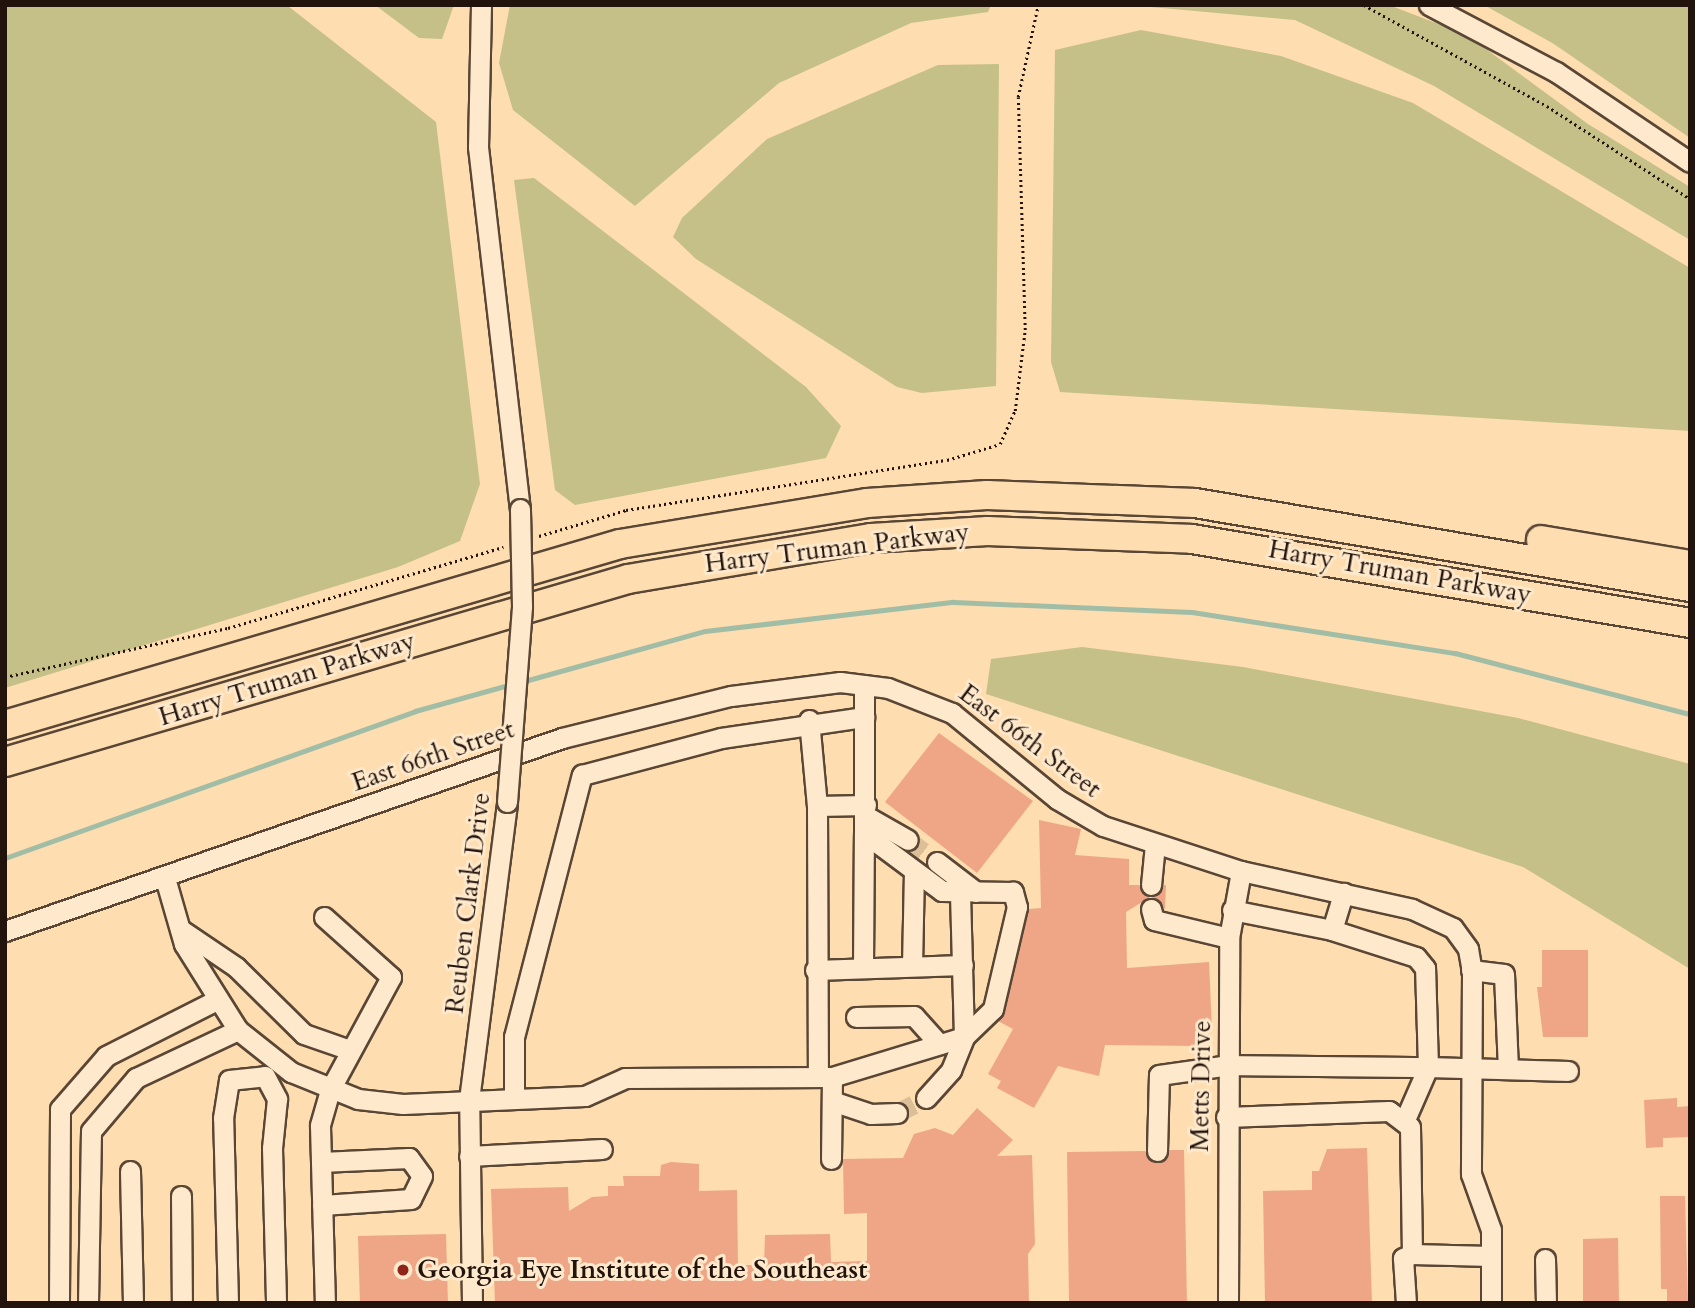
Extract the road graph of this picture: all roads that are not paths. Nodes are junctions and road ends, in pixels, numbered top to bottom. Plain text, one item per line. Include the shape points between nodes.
1 (481, 5) edge
2 (1429, 5) edge
3 (1690, 162) edge
4 (1105, 497) junction
5 (1690, 565) edge
6 (1690, 587) edge
7 (1499, 588) junction
8 (1690, 623) edge
9 (1690, 640) edge
10 (864, 685) junction
11 (864, 717) junction
12 (809, 720) junction
13 (5, 725) edge
14 (5, 762) edge
15 (817, 806) junction
16 (865, 818) junction
17 (908, 839) tunnel mouth
18 (1155, 844) junction
19 (937, 862) tunnel mouth
20 (1241, 871) junction
21 (914, 873) junction
22 (165, 878) junction
23 (1152, 885) dead end
24 (968, 892) junction
25 (1343, 893) junction
26 (1152, 909) dead end
27 (1232, 910) junction
28 (324, 917) dead end
29 (180, 929) junction
30 (1332, 930) junction
31 (5, 931) edge
32 (1229, 938) junction
33 (963, 965) junction
34 (912, 966) junction
35 (863, 968) junction
36 (815, 970) junction
37 (1471, 970) junction
38 (217, 1000) junction
39 (856, 1017) dead end
40 (238, 1030) junction
41 (964, 1037) junction
42 (939, 1044) junction
43 (350, 1050) junction
44 (1229, 1065) junction
45 (1428, 1067) junction
46 (1508, 1069) junction
47 (1568, 1071) dead end
48 (1471, 1072) junction
49 (825, 1077) junction
50 (330, 1090) junction
51 (514, 1098) junction
52 (926, 1098) tunnel mouth
53 (469, 1100) junction
54 (832, 1101) junction
55 (897, 1112) tunnel mouth
56 (1226, 1117) junction
57 (1404, 1122) junction
58 (602, 1149) dead end
59 (58, 1151) junction
60 (1157, 1151) dead end
61 (88, 1153) junction
62 (469, 1156) junction
63 (831, 1159) dead end
64 (321, 1163) junction
65 (130, 1171) dead end
66 (181, 1196) dead end
67 (322, 1205) junction
68 (1412, 1254) junction
69 (1491, 1256) junction
70 (1545, 1259) dead end
71 (60, 1303) edge
72 (89, 1303) edge
73 (133, 1303) edge
74 (182, 1303) edge
75 (228, 1303) edge
76 (275, 1303) edge
77 (324, 1303) edge
78 (472, 1303) edge
79 (1228, 1303) edge
80 (1406, 1303) edge
81 (1491, 1303) edge
82 (1546, 1303) edge

1 - 53 street, Reuben Clark Drive, bridge via 478,147 520,509 522,606 507,802
2 - 3 street via 1556,72
4 - 5 highway via 1283,504 1406,517
4 - 6 highway, Harry Truman Parkway via 1283,514
4 - 13 highway, Harry Truman Parkway via 915,499 684,530 555,561
7 - 8 highway, Harry Truman Parkway
7 - 9 highway
7 - 14 highway, Harry Truman Parkway via 1192,539 988,531 871,538 628,579
10 - 11 street
10 - 18 street, East 66th Street via 926,699 953,713 1057,799 1103,826
10 - 22 street, East 66th Street via 731,696 562,738
11 - 12 street
11 - 16 street
12 - 15 street
12 - 51 street via 582,775 514,1037
15 - 16 street
15 - 36 street
16 - 17 street
16 - 21 street
16 - 35 street
18 - 20 street, East 66th Street
18 - 23 street
19 - 24 street
20 - 25 street, East 66th Street
20 - 27 street, Metts Drive
21 - 24 street via 942,891
21 - 34 street
22 - 29 street
22 - 31 street, East 66th Street
24 - 33 street
24 - 41 street via 1013,892 1017,906 993,1009
25 - 30 street
25 - 37 street, East 66th Street via 1412,909 1453,928 1468,949
26 - 32 street via 1154,920
27 - 30 street
27 - 32 street, Metts Drive
28 - 43 street via 391,977
29 - 38 street
29 - 43 street via 236,967 304,1034
30 - 45 street via 1416,957 1425,968
32 - 44 street, Metts Drive
33 - 34 street
33 - 41 street
34 - 35 street
35 - 36 street
36 - 49 street
37 - 46 street via 1504,974
37 - 48 street, East 66th Street
38 - 40 street
38 - 59 street via 136,1038 81,1078 60,1109
39 - 42 street via 914,1016
40 - 50 street via 291,1072
40 - 61 street via 136,1078 91,1131
41 - 42 street
41 - 52 street via 951,1070
42 - 49 street
43 - 50 street
44 - 45 street
44 - 56 street, Metts Drive
44 - 60 street via 1159,1075
45 - 48 street
45 - 57 street
46 - 47 street
46 - 48 street
48 - 69 street, East 66th Street via 1471,1174 1488,1214
49 - 51 street via 625,1079 585,1096
49 - 54 street
50 - 53 street via 403,1104
50 - 64 street via 320,1126
51 - 53 street
53 - 62 street, Reuben Clark Drive
54 - 55 street via 872,1114
54 - 63 street
56 - 57 street via 1389,1111
56 - 79 street, Metts Drive
57 - 68 street via 1410,1127
58 - 62 street
59 - 61 street
59 - 71 street
61 - 72 street
62 - 78 street, Reuben Clark Drive
64 - 67 street
64 - 67 street via 409,1158 422,1176 411,1199
65 - 73 street
66 - 74 street
67 - 77 street
68 - 69 street
68 - 80 street via 1403,1258
69 - 81 street, East 66th Street
70 - 82 street
75 - 76 street via 223,1118 229,1080 265,1076 278,1099 272,1148

